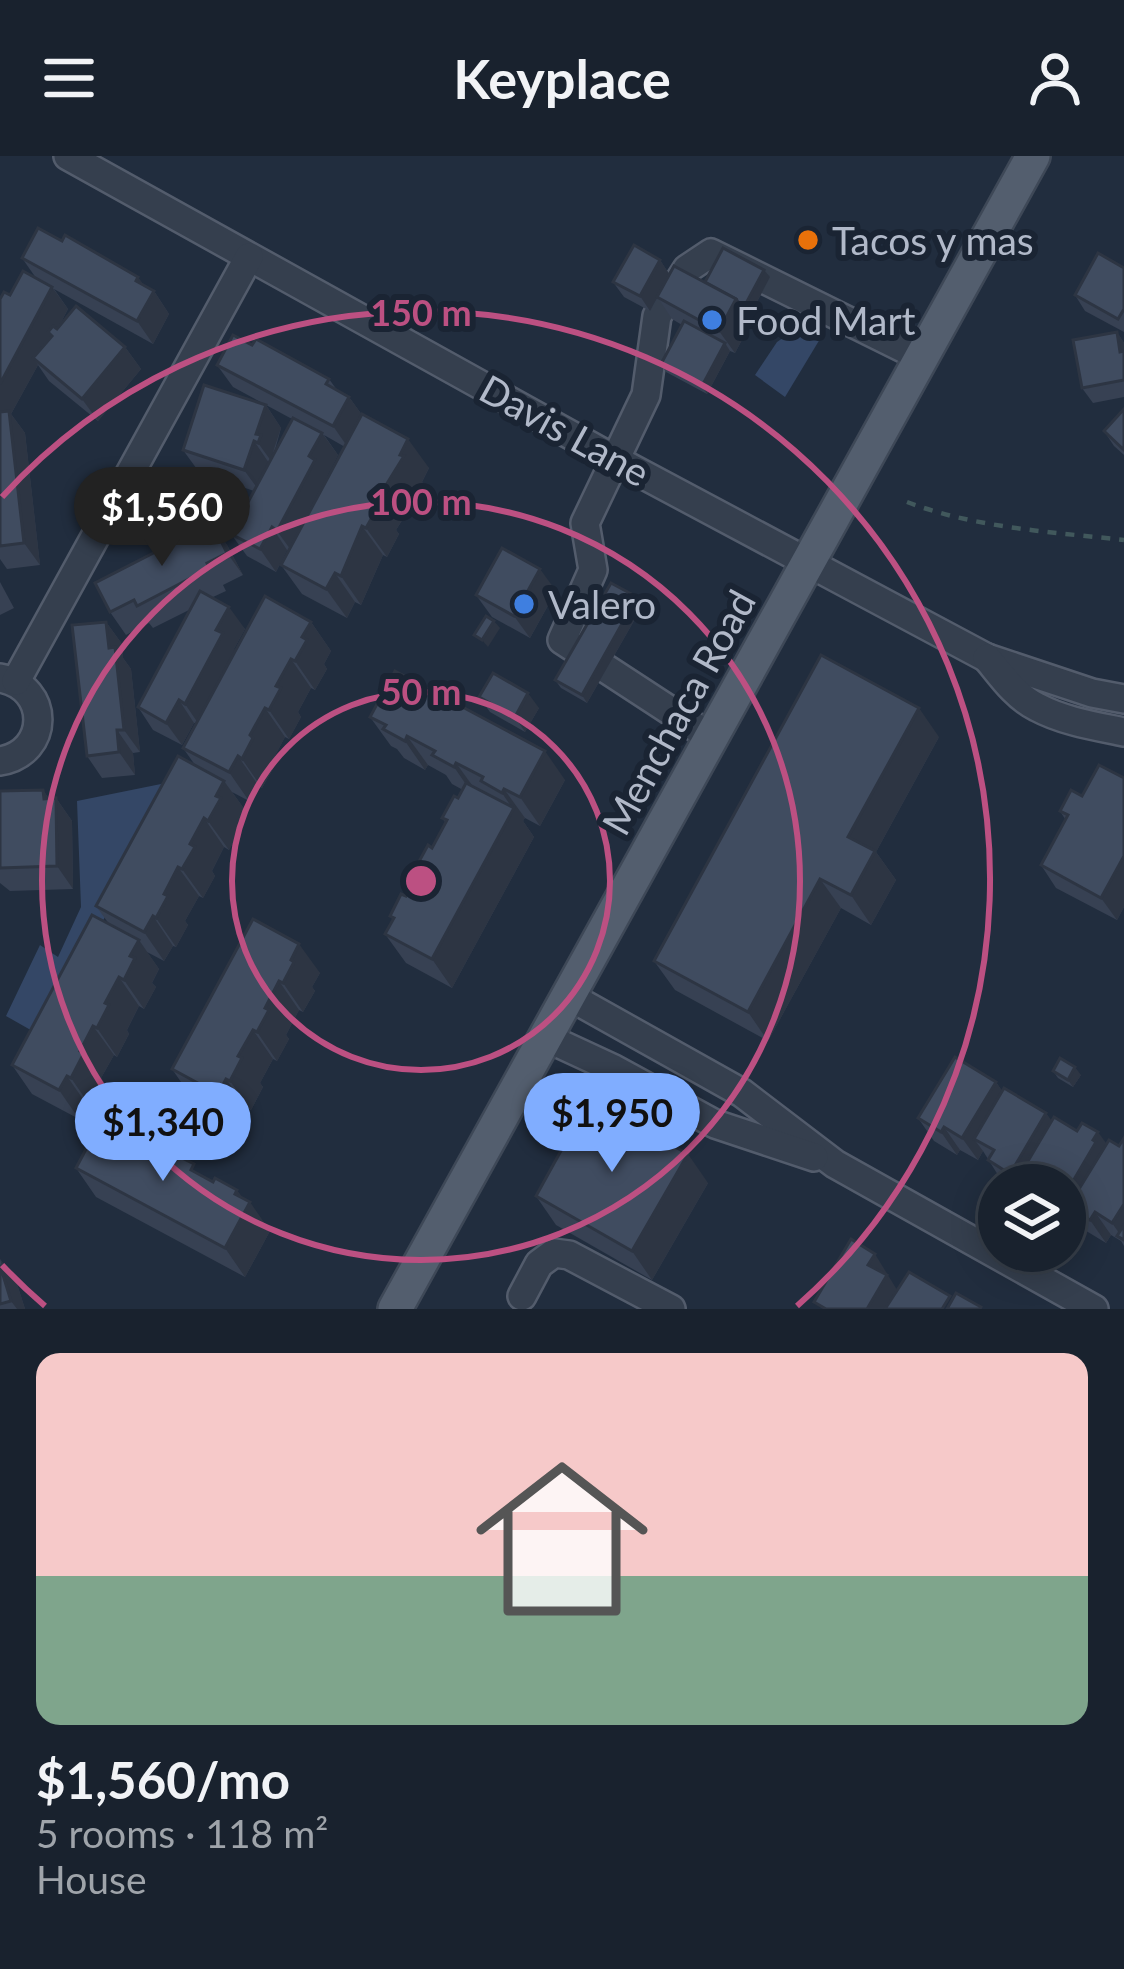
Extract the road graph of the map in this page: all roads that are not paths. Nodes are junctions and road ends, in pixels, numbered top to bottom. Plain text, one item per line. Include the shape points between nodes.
1 (68, 156) edge
2 (1034, 156) edge
3 (249, 257) junction
4 (923, 358) junction
5 (614, 459) junction
6 (810, 563) junction
7 (987, 658) junction
8 (8, 680) edge
9 (1124, 699) edge
10 (1124, 732) edge
11 (712, 738) junction
12 (0, 760) edge
13 (567, 994) junction
14 (545, 1037) junction
15 (835, 1164) junction
16 (522, 1296) dead end
17 (395, 1309) edge
18 (671, 1309) edge
19 (1094, 1309) edge

1 - 3 street, Davis Lane
2 - 4 main road, Menchaca Road
3 - 5 street, Davis Lane
3 - 8 street
4 - 5 street via 711,253 687,269 657,316 646,394
4 - 6 main road, Menchaca Road
5 - 6 street, Davis Lane
5 - 11 street via 585,524 592,570 562,640
6 - 7 street, Davis Lane
6 - 11 main road, Menchaca Road
7 - 9 street
7 - 10 street via 1034,706
8 - 12 street via 33,697 39,720 32,743
11 - 13 main road, Menchaca Road
13 - 14 main road, Menchaca Road
13 - 15 street via 742,1093
14 - 15 street via 715,1124
14 - 17 main road, Menchaca Road
15 - 19 street
16 - 18 street via 554,1253

